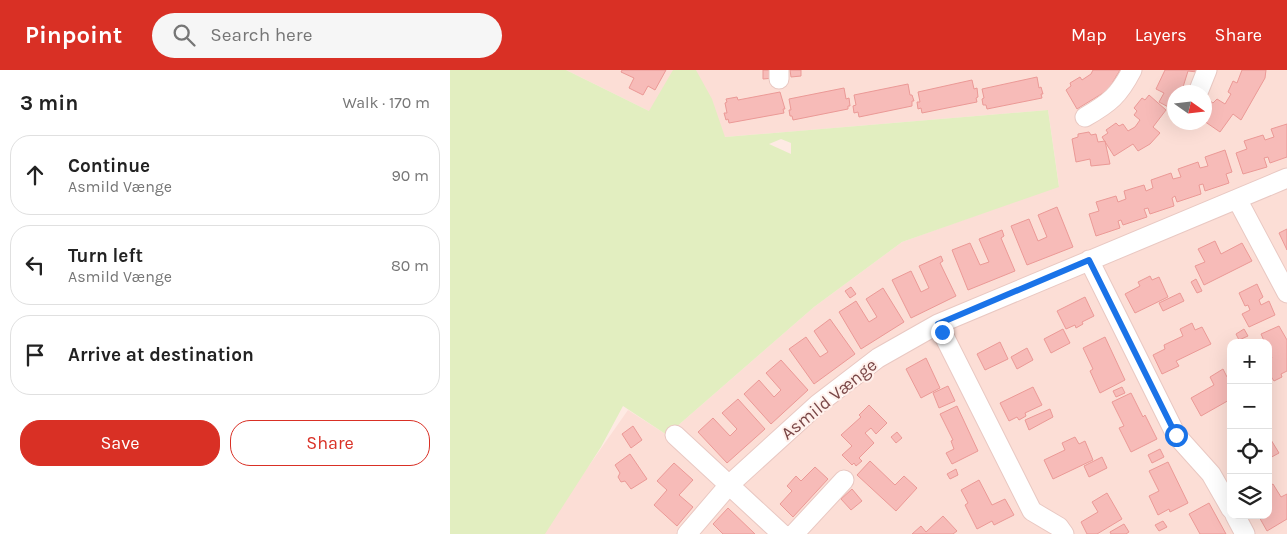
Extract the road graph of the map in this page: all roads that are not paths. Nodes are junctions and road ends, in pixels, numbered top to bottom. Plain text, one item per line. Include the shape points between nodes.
1 (1132, 70) edge
2 (1207, 70) edge
3 (1201, 85) edge
4 (1085, 117) dead end
5 (1287, 178) edge
6 (1237, 200) junction
7 (1089, 260) junction
8 (1287, 293) edge
9 (938, 324) junction
10 (675, 435) dead end
11 (844, 480) dead end
12 (729, 485) junction
13 (1227, 502) edge
14 (1236, 519) edge
15 (687, 534) edge
16 (782, 534) edge
17 (794, 534) edge
18 (1064, 534) edge
19 (1245, 534) edge

1 - 4 street via 1122,89 1105,106
2 - 3 street
5 - 6 street, Asmild Vænge
6 - 7 street, Asmild Vænge
6 - 8 street
7 - 9 street, Asmild Vænge
7 - 13 street via 1176,435 1211,474
9 - 12 street, Asmild Vænge via 878,358 818,404
9 - 18 street via 1032,511 1059,527
10 - 12 street
11 - 17 street
12 - 15 street, Asmild Vænge
12 - 16 street
14 - 19 street

